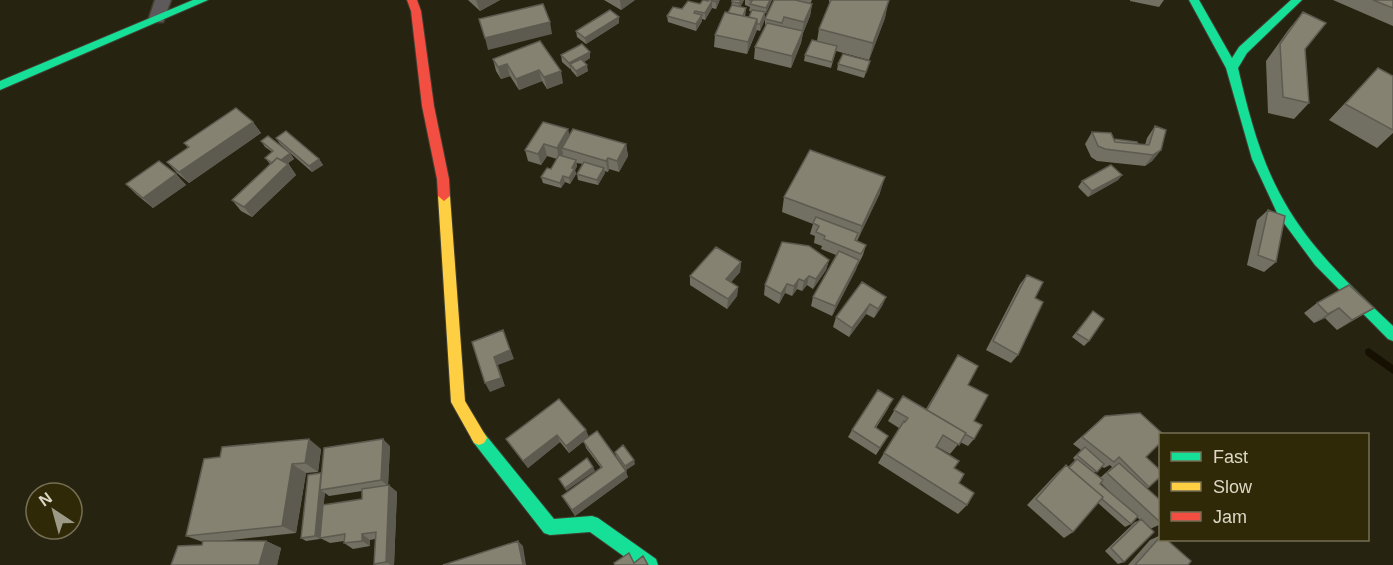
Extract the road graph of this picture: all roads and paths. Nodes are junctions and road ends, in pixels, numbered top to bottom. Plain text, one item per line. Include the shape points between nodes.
1 (163, 0) edge
2 (203, 0) edge
3 (412, 0) edge
4 (1194, 0) edge
5 (1297, 0) edge
6 (157, 18) junction
7 (1232, 68) junction
8 (0, 86) edge
9 (1393, 335) edge
10 (650, 565) edge

1 - 6 street
2 - 6 street
3 - 10 street via 443,179 458,402 483,444 550,526 592,524
4 - 7 street
5 - 7 street via 1243,50
6 - 8 street
7 - 9 street via 1245,125 1283,211 1336,280

